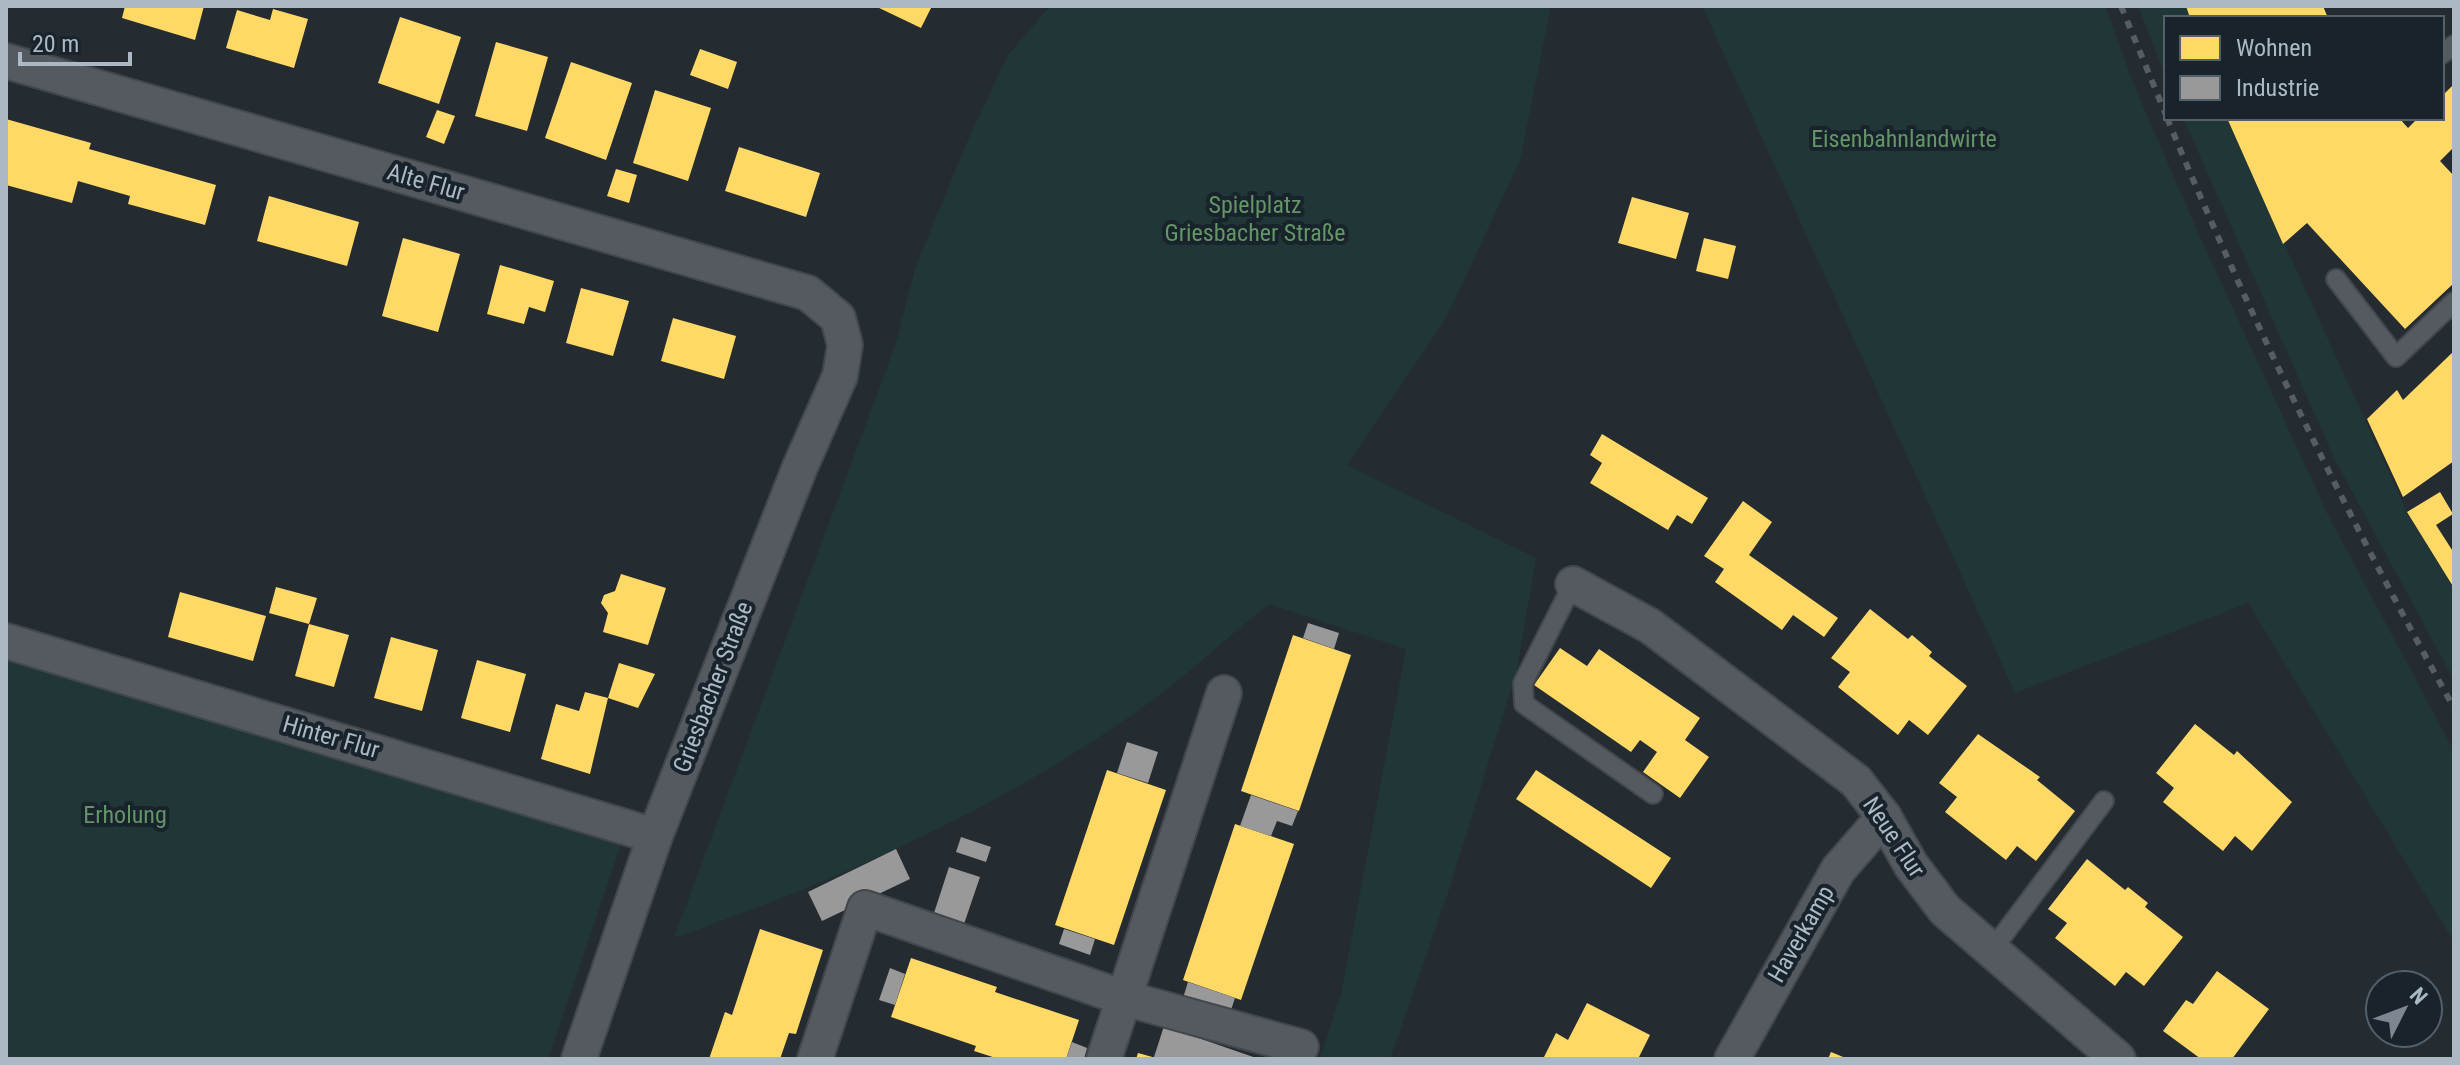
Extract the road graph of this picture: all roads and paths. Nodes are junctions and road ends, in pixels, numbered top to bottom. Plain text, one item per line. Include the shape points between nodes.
1 (6, 61) edge
2 (2336, 279) dead end
3 (2454, 302) edge
4 (838, 318) joint
5 (1573, 584) joint
6 (6, 641) edge
7 (1224, 693) dead end
8 (1653, 794) dead end
9 (2104, 801) dead end
10 (1884, 817) junction
11 (655, 836) junction
12 (1992, 950) junction
13 (1124, 998) junction
14 (1301, 1047) dead end
15 (579, 1059) edge
16 (815, 1059) edge
17 (1104, 1059) edge
18 (1732, 1059) edge
19 (2118, 1059) edge

1 - 4 street, Alte Flur via 808,293
2 - 3 lane via 2396,357
4 - 11 street, Griesbacher Straße via 845,345 840,376
5 - 8 lane via 1523,683 1524,704
5 - 10 street, Neue Flur via 1650,626 1856,781
6 - 11 street, Hinter Flur
7 - 13 street
9 - 12 lane
10 - 12 street, Neue Flur via 1945,910
10 - 18 street, Haverkamp via 1838,870
11 - 15 street, Griesbacher Straße
12 - 19 street, Neue Flur
13 - 14 street
13 - 16 street via 865,908
13 - 17 street

